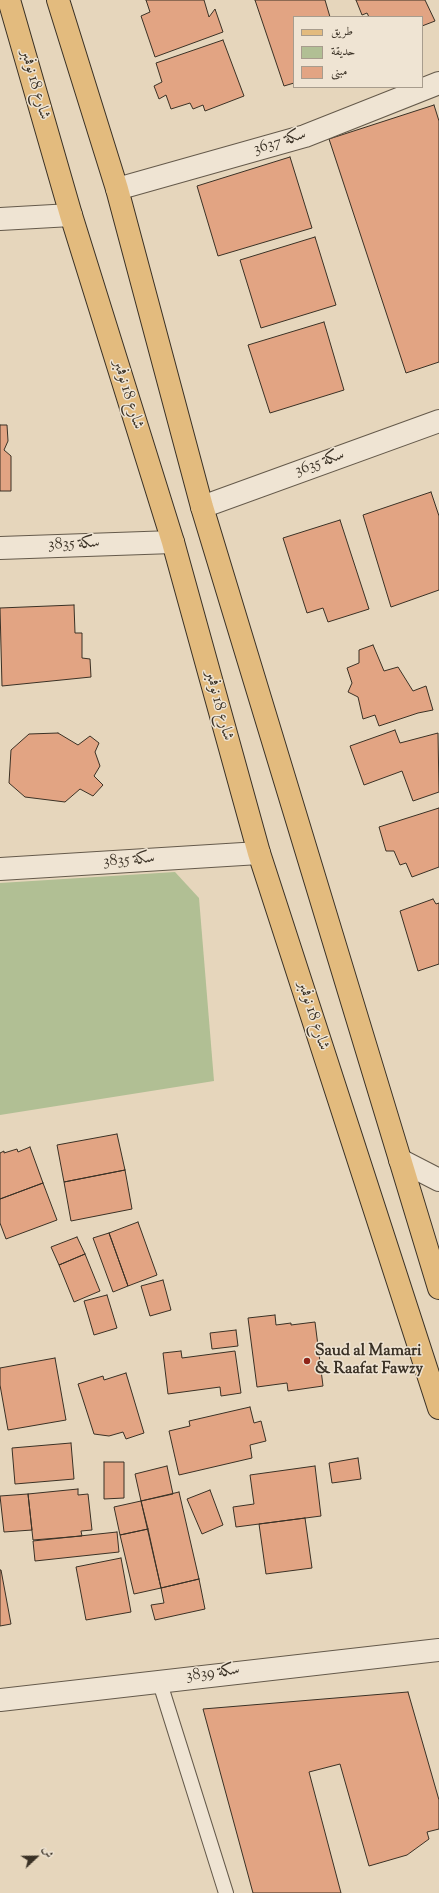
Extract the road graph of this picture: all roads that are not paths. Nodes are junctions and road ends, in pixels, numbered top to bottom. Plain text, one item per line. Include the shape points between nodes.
1 (9, 0) edge
2 (58, 0) edge
3 (439, 83) edge
4 (117, 189) junction
5 (71, 215) junction
6 (0, 219) edge
7 (439, 421) edge
8 (202, 507) junction
9 (173, 542) junction
10 (0, 548) edge
11 (259, 853) junction
12 (0, 869) edge
13 (400, 1160) junction
14 (439, 1180) edge
15 (438, 1278) edge
16 (439, 1408) edge
17 (435, 1648) edge
18 (160, 1680) junction
19 (0, 1700) edge
20 (226, 1893) edge

1 - 5 main road, شارع 18 نوفمبر
2 - 4 main road
3 - 4 street, سكة 3637 via 305,136
4 - 8 main road
5 - 6 street
5 - 9 main road, شارع 18 نوفمبر
7 - 8 street, سكة 3635
8 - 13 main road
9 - 10 street, سكة 3835
9 - 11 main road, شارع 18 نوفمبر
11 - 12 street, سكة 3835
11 - 16 main road, شارع 18 نوفمبر
13 - 14 street
13 - 15 main road
17 - 18 street, سكة 3839
18 - 19 street, سكة 3839
18 - 20 lane

